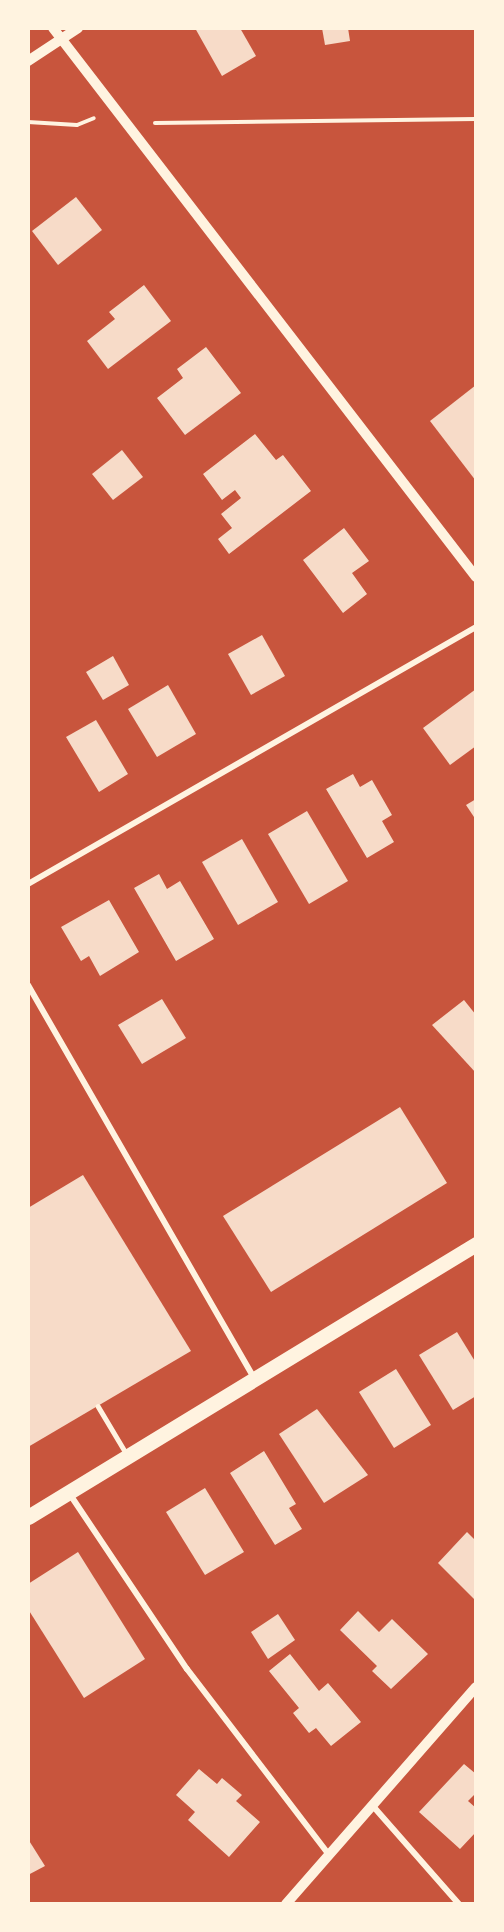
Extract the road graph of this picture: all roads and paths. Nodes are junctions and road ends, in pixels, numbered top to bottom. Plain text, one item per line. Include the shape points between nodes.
1 (53, 28) edge
2 (78, 28) edge
3 (62, 40) junction
4 (28, 61) edge
5 (476, 119) edge
6 (162, 124) dead end
7 (476, 577) edge
8 (476, 627) edge
9 (28, 884) edge
10 (28, 985) edge
11 (476, 1244) edge
12 (253, 1377) junction
13 (98, 1406) dead end
14 (127, 1456) junction
15 (69, 1493) junction
16 (28, 1518) edge
17 (476, 1687) edge
18 (370, 1802) junction
19 (327, 1852) junction
20 (286, 1904) edge
21 (459, 1904) edge

1 - 3 street
2 - 3 street
3 - 4 street
3 - 7 street
5 - 6 path
8 - 9 street
10 - 12 street
11 - 12 main road
12 - 14 main road
13 - 14 lane
14 - 15 main road
15 - 16 main road
15 - 19 street via 187,1669
17 - 18 street
18 - 19 street
18 - 21 street
19 - 20 street

